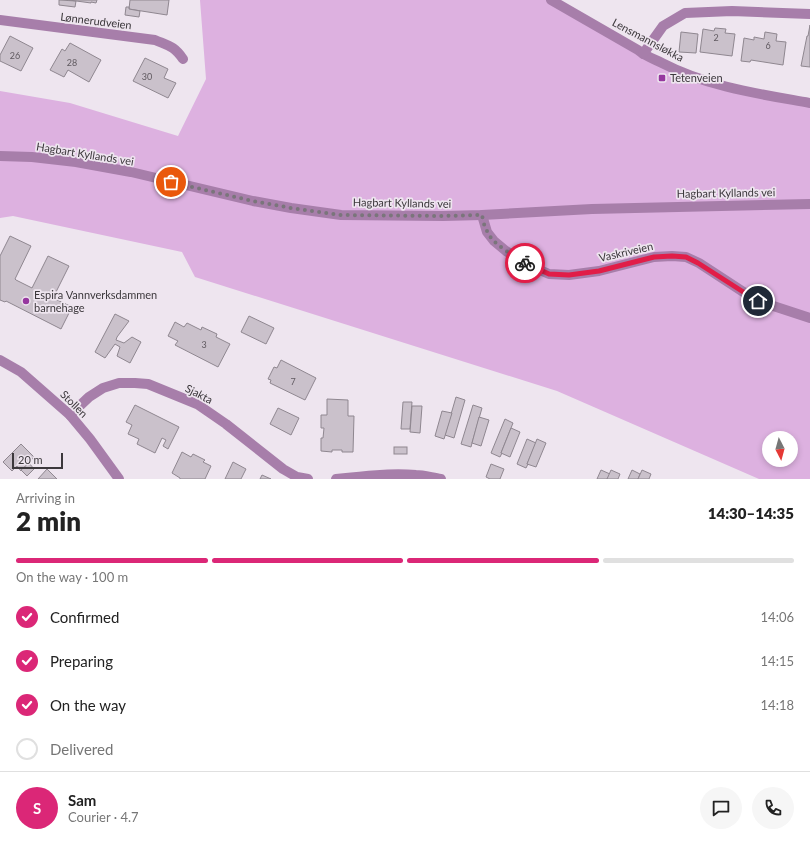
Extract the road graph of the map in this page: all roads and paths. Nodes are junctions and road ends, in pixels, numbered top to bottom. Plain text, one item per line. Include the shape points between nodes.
1 (551, 0) edge
2 (810, 14) edge
3 (0, 20) edge
4 (643, 54) junction
5 (183, 59) dead end
6 (810, 103) edge
7 (0, 156) edge
8 (810, 204) edge
9 (482, 215) junction
10 (810, 318) edge
11 (0, 360) edge
12 (70, 415) junction
13 (119, 479) edge
14 (308, 479) edge
15 (336, 479) edge
16 (441, 479) edge

1 - 4 street, Lensmannsløkka
2 - 4 street via 732,11 685,13 663,26
3 - 5 street, Lønnerudveien via 155,40 173,47
4 - 6 street, Lensmannsløkka via 702,80
7 - 9 street, Hagbart Kyllands vei via 76,162 131,172 253,201 341,215
8 - 9 street, Hagbart Kyllands vei via 600,208
9 - 10 street, Vaskriveien via 487,232 494,241 526,264 549,274 569,275 599,271 654,257 686,257 758,301
11 - 12 street, Stollen via 21,372
12 - 13 street, Stollen
12 - 14 street, Sjakta via 103,388 120,383 148,384 197,404 283,469 297,477
15 - 16 street via 392,474

